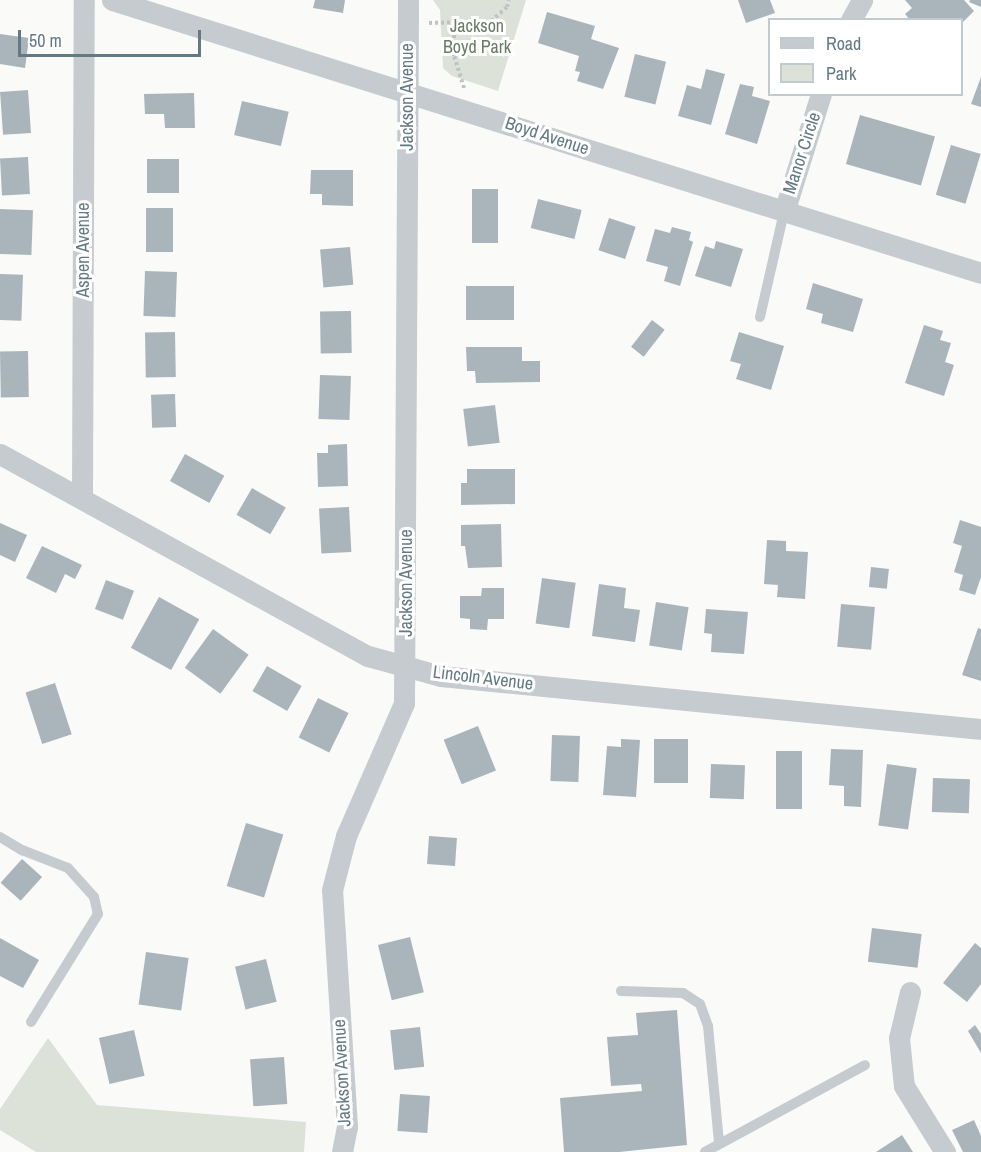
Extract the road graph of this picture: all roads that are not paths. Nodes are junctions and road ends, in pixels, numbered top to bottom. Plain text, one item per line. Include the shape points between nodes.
1 (84, 0) edge
2 (112, 0) edge
3 (408, 0) edge
4 (861, 0) edge
5 (852, 18) edge
6 (407, 92) junction
7 (820, 96) edge
8 (783, 212) junction
9 (981, 273) edge
10 (760, 317) dead end
11 (0, 454) edge
12 (82, 499) junction
13 (405, 664) junction
14 (981, 729) edge
15 (0, 837) edge
16 (621, 991) dead end
17 (910, 992) dead end
18 (32, 1022) dead end
19 (865, 1065) dead end
20 (719, 1142) junction
21 (342, 1152) edge
22 (705, 1152) edge
23 (945, 1152) edge

1 - 12 street, Aspen Avenue
2 - 6 street, Boyd Avenue
3 - 6 street, Jackson Avenue
4 - 5 street
6 - 8 street, Boyd Avenue
6 - 13 street, Jackson Avenue
7 - 8 street, Manor Circle
8 - 9 street, Boyd Avenue
8 - 10 lane
11 - 12 street, Lincoln Avenue
12 - 13 street, Lincoln Avenue via 368,656
13 - 14 street, Lincoln Avenue via 441,676
13 - 21 street, Jackson Avenue via 404,703 346,836 332,890 347,1127
15 - 18 lane via 68,868 94,897 98,914
16 - 20 lane via 683,993 700,1004 708,1026
17 - 23 street via 899,1038 904,1086
19 - 20 lane
20 - 22 lane

